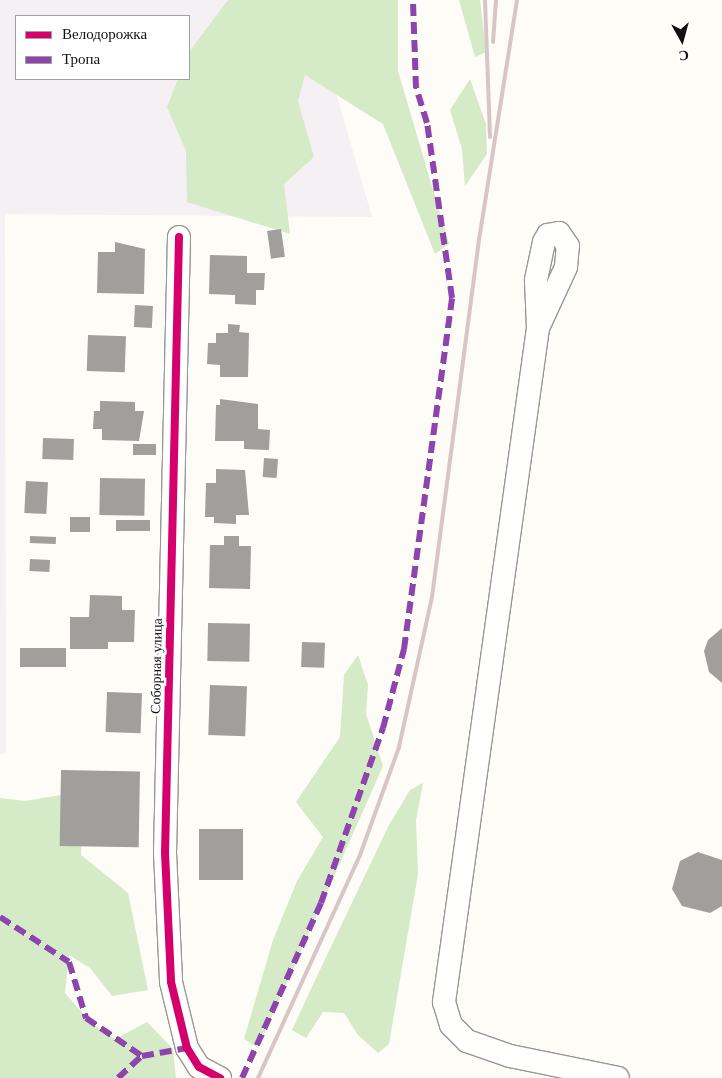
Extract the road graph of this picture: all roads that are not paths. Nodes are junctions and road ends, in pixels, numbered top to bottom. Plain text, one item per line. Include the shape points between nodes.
1 (179, 237) dead end
2 (538, 328) dead end
3 (220, 1078) edge
4 (618, 1078) edge

1 - 3 street, Соборная улица via 165,854 170,962 187,1048 199,1067
2 - 4 street via 444,1002 451,1025 467,1041 510,1056

